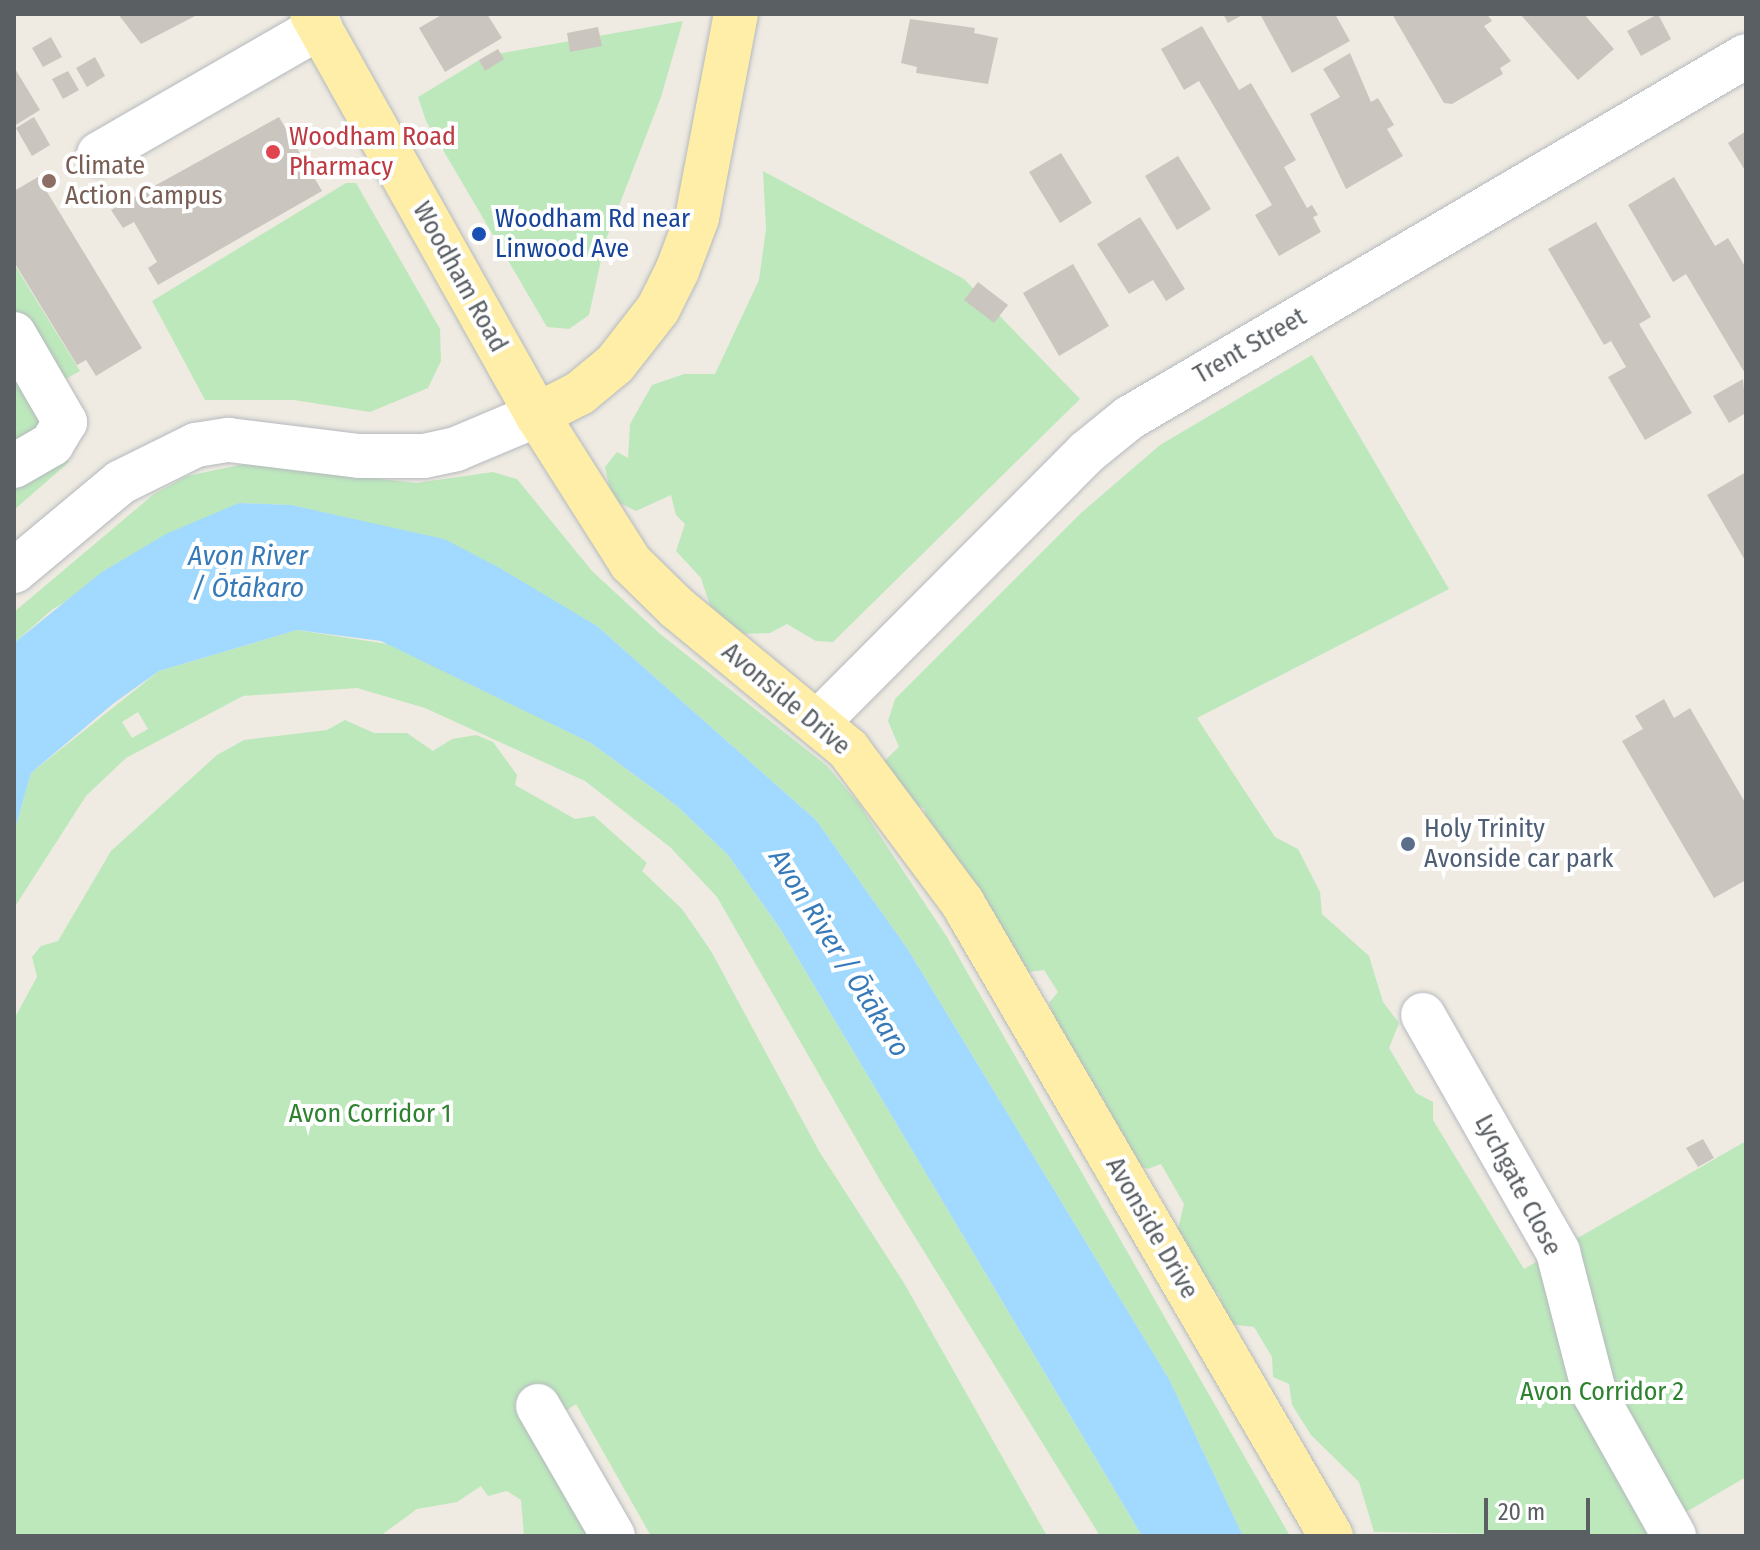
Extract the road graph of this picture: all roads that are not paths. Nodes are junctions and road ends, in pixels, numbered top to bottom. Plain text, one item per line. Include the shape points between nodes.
1 (736, 14) edge
2 (316, 20) edge
3 (1746, 56) edge
4 (99, 154) dead end
5 (14, 334) edge
6 (537, 415) junction
7 (14, 466) edge
8 (14, 571) edge
9 (819, 721) junction
10 (1423, 1015) dead end
11 (538, 1406) dead end
12 (613, 1536) edge
13 (1331, 1536) edge
14 (1674, 1536) edge

1 - 6 main road via 697,218 671,284 637,340 615,364 580,393
2 - 4 street
2 - 6 main road, Woodham Road
3 - 9 street, Trent Street via 1129,418 1087,452
5 - 7 street via 65,422 52,444
6 - 8 street via 494,428 456,449 424,456 359,456 229,440 196,445 121,482
6 - 9 main road, Avonside Drive via 631,563 677,608
9 - 13 main road, Avonside Drive via 879,785 962,902
10 - 14 street, Lychgate Close via 1558,1252 1600,1406
11 - 12 street

